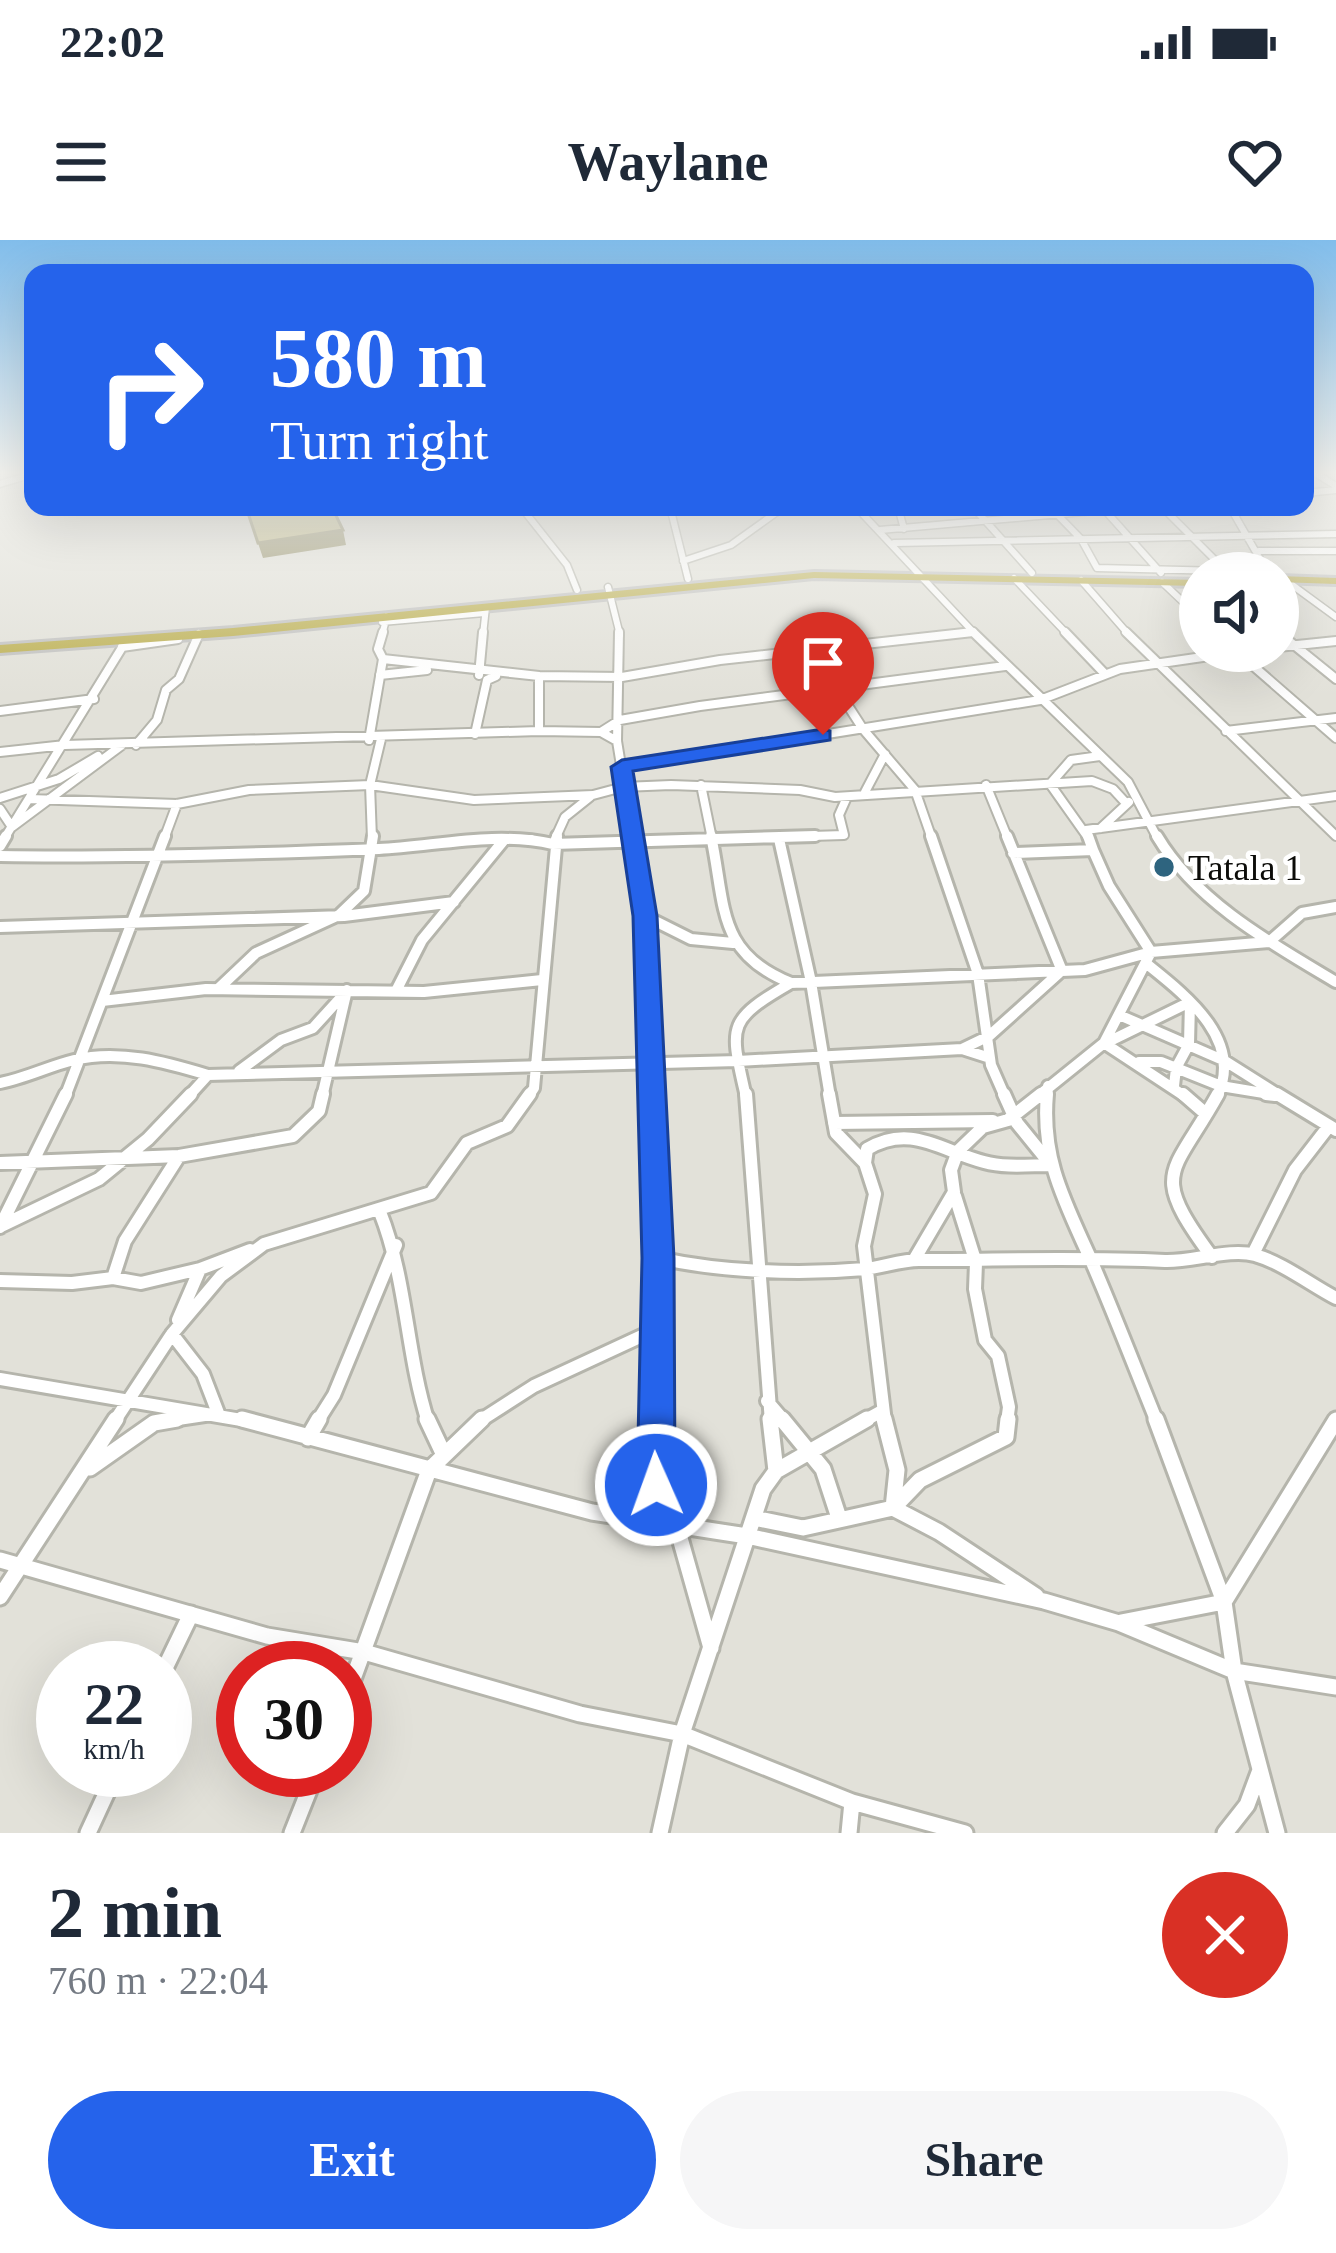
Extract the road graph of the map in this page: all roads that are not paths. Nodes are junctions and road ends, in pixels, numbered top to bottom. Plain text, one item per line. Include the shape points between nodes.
1 (553, 547) edge
2 (679, 547) edge
3 (724, 547) edge
4 (898, 547) edge
5 (1009, 547) edge
6 (1086, 547) edge
7 (1138, 547) edge
8 (1257, 547) edge
9 (1259, 550) joint
10 (1336, 551) edge
11 (682, 562) junction
12 (1128, 572) junction
13 (919, 573) junction
14 (1032, 573) junction
15 (1179, 575) edge
16 (1161, 576) junction
17 (1014, 578) junction
18 (1179, 578) edge
19 (688, 579) junction
20 (1081, 580) junction
21 (1299, 583) edge
22 (1336, 584) edge
23 (577, 590) junction
24 (610, 590) junction
25 (1299, 593) edge
26 (1179, 595) edge
27 (485, 610) junction
28 (1336, 617) edge
29 (384, 623) junction
30 (974, 632) junction
31 (199, 634) junction
32 (1336, 641) edge
33 (54, 644) junction
34 (124, 644) junction
35 (1299, 645) edge
36 (0, 649) edge
37 (1299, 649) edge
38 (812, 650) junction
39 (383, 659) junction
40 (1179, 659) edge
41 (1157, 662) junction
42 (483, 663) junction
43 (622, 665) junction
44 (1005, 666) junction
45 (448, 668) junction
46 (460, 668) junction
47 (1263, 672) edge
48 (1106, 674) junction
49 (380, 675) junction
50 (479, 675) junction
51 (499, 675) junction
52 (539, 676) junction
53 (598, 677) junction
54 (622, 677) junction
55 (1336, 679) edge
56 (838, 689) junction
57 (94, 699) junction
58 (1040, 700) junction
59 (0, 711) edge
60 (1336, 718) edge
61 (620, 720) junction
62 (1317, 720) junction
63 (79, 723) junction
64 (863, 729) junction
65 (539, 731) junction
66 (601, 731) junction
67 (1226, 731) junction
68 (476, 734) junction
69 (1336, 738) edge
70 (369, 740) junction
71 (381, 740) junction
72 (617, 741) junction
73 (90, 745) junction
74 (122, 745) junction
75 (136, 745) junction
76 (64, 746) junction
77 (0, 752) edge
78 (885, 754) junction
79 (1100, 756) junction
80 (622, 767) junction
81 (1128, 782) junction
82 (1050, 784) junction
83 (370, 785) junction
84 (701, 785) junction
85 (986, 785) junction
86 (39, 786) junction
87 (623, 787) junction
88 (1113, 789) junction
89 (915, 790) junction
90 (865, 792) junction
91 (593, 795) junction
92 (1336, 796) edge
93 (569, 797) junction
94 (0, 798) edge
95 (30, 799) junction
96 (841, 800) junction
97 (1142, 800) junction
98 (52, 801) junction
99 (1125, 802) junction
100 (1299, 802) junction
101 (177, 804) junction
102 (0, 809) edge
103 (566, 817) junction
104 (1147, 824) junction
105 (12, 827) junction
106 (1102, 828) junction
107 (1086, 830) junction
108 (1336, 836) edge
109 (713, 838) junction
110 (779, 838) junction
111 (504, 841) junction
112 (635, 843) junction
113 (554, 844) junction
114 (0, 845) edge
115 (370, 847) junction
116 (1093, 850) junction
117 (1013, 853) junction
118 (0, 856) edge
119 (16, 856) junction
120 (159, 858) junction
121 (0, 867) edge
122 (454, 902) junction
123 (1336, 907) edge
124 (339, 915) junction
125 (645, 916) junction
126 (0, 927) edge
127 (134, 927) junction
128 (1269, 942) junction
129 (733, 943) junction
130 (1150, 958) junction
131 (1062, 970) junction
132 (978, 974) junction
133 (542, 980) junction
134 (811, 982) junction
135 (1336, 982) edge
136 (791, 983) junction
137 (397, 988) junction
138 (218, 989) junction
139 (347, 990) junction
140 (102, 1001) junction
141 (1190, 1002) junction
142 (1119, 1015) junction
143 (1140, 1024) junction
144 (989, 1036) junction
145 (1104, 1043) junction
146 (1189, 1043) junction
147 (962, 1049) junction
148 (821, 1055) junction
149 (990, 1058) junction
150 (77, 1059) junction
151 (649, 1060) junction
152 (738, 1061) junction
153 (1225, 1061) junction
154 (1138, 1062) junction
155 (537, 1063) junction
156 (1176, 1068) junction
157 (329, 1071) junction
158 (236, 1073) junction
159 (208, 1075) junction
160 (0, 1083) edge
161 (1048, 1086) junction
162 (1174, 1086) junction
163 (1220, 1086) junction
164 (1284, 1097) junction
165 (1206, 1114) junction
166 (1011, 1117) junction
167 (937, 1121) junction
168 (834, 1124) junction
169 (889, 1125) junction
170 (1332, 1128) edge
171 (918, 1136) junction
172 (879, 1140) junction
173 (958, 1151) junction
174 (128, 1156) junction
175 (179, 1156) junction
176 (32, 1162) junction
177 (865, 1162) junction
178 (0, 1163) edge
179 (1051, 1165) junction
180 (954, 1192) junction
181 (380, 1212) junction
182 (0, 1227) edge
183 (264, 1244) junction
184 (396, 1245) junction
185 (1253, 1254) junction
186 (1089, 1256) junction
187 (1212, 1257) junction
188 (658, 1258) junction
189 (914, 1261) junction
190 (976, 1263) junction
191 (868, 1269) junction
192 (200, 1270) junction
193 (764, 1273) junction
194 (113, 1278) junction
195 (0, 1281) edge
196 (1336, 1298) edge
197 (657, 1329) junction
198 (172, 1334) junction
199 (0, 1379) edge
200 (128, 1400) junction
201 (767, 1400) junction
202 (882, 1411) junction
203 (218, 1413) junction
204 (1336, 1420) edge
205 (308, 1438) junction
206 (443, 1453) junction
207 (806, 1454) junction
208 (87, 1470) junction
209 (429, 1470) junction
210 (776, 1471) junction
211 (893, 1508) junction
212 (754, 1518) junction
213 (839, 1518) junction
214 (655, 1523) junction
215 (676, 1524) junction
216 (746, 1536) junction
217 (8, 1564) edge
218 (0, 1597) edge
219 (1044, 1601) junction
220 (1224, 1602) junction
221 (191, 1614) junction
222 (1119, 1623) junction
223 (178, 1641) edge
224 (297, 1641) edge
225 (368, 1641) edge
226 (711, 1648) junction
227 (372, 1654) edge
228 (1234, 1671) junction
229 (1336, 1688) edge
230 (682, 1734) junction
231 (1261, 1767) junction
232 (105, 1797) edge
233 (306, 1797) edge
234 (852, 1802) junction
235 (88, 1833) edge
236 (292, 1833) edge
237 (660, 1833) edge
238 (849, 1833) edge
239 (965, 1833) edge
240 (1225, 1833) edge
241 (1277, 1833) edge

1 - 23 street
2 - 11 street
3 - 11 street
4 - 13 street
5 - 14 street
6 - 12 street via 1097,568
7 - 16 street
8 - 9 street
9 - 10 street
11 - 19 street
12 - 14 highway
12 - 16 highway
13 - 14 highway
13 - 17 highway
13 - 19 highway via 811,568
13 - 24 highway
13 - 30 street
15 - 16 street
16 - 18 highway
16 - 20 highway
16 - 26 street
17 - 20 highway
17 - 48 street
19 - 24 highway
20 - 41 street
21 - 22 highway
23 - 24 highway
23 - 33 highway
24 - 27 highway
24 - 43 street
25 - 28 street
27 - 29 highway
27 - 29 street
27 - 42 street
29 - 31 highway
29 - 39 street
30 - 38 street
30 - 44 street
31 - 34 highway
31 - 75 street
32 - 35 street
33 - 34 highway
33 - 36 highway
34 - 57 street
37 - 55 street
38 - 54 street
38 - 56 street
39 - 45 street
39 - 49 street
40 - 41 street
41 - 48 street
41 - 67 street
42 - 46 street
42 - 50 street
43 - 53 street
43 - 54 street
44 - 56 street
44 - 58 street
45 - 46 street
45 - 49 street
46 - 50 street
47 - 62 street
48 - 58 street
49 - 70 street
50 - 51 street
51 - 52 street
51 - 68 street via 488,680
52 - 53 street
52 - 65 street
53 - 54 street
54 - 61 street
56 - 61 street
56 - 64 street
57 - 59 street
57 - 63 street
58 - 64 street
58 - 79 street
60 - 62 street
61 - 66 street
61 - 72 street
62 - 67 street
62 - 69 street
63 - 73 street
63 - 76 street
64 - 78 street
64 - 80 street
65 - 66 street
65 - 68 street
66 - 72 street
67 - 100 street
68 - 71 street
70 - 71 street
70 - 75 street
71 - 83 street
72 - 80 street
73 - 74 street
73 - 76 street
74 - 75 street
74 - 86 street
74 - 98 street
76 - 77 street
76 - 86 street
78 - 89 street
78 - 90 street
79 - 81 street
79 - 82 street via 1071,760
80 - 87 street
81 - 88 street
81 - 97 street
82 - 85 street
82 - 88 street via 1092,781
82 - 107 street
83 - 93 street via 474,800
83 - 101 street via 250,790
83 - 115 street
84 - 87 street
84 - 96 street
84 - 109 street
85 - 89 street
85 - 117 street
86 - 94 street
86 - 95 street
87 - 91 street
87 - 112 street
88 - 99 street
89 - 90 street
89 - 132 street
90 - 96 street
91 - 93 street
91 - 103 street
92 - 100 street
93 - 103 street
95 - 98 street
95 - 105 street
96 - 110 street via 844,835
97 - 99 street
97 - 104 street
98 - 101 street
98 - 105 street
99 - 106 street
100 - 104 street
100 - 108 street
101 - 120 street
102 - 105 street
103 - 113 street
104 - 106 street
104 - 128 street via 1172,859
105 - 114 street
106 - 107 street
107 - 116 street
109 - 110 street
109 - 112 street
109 - 129 street
110 - 134 street
111 - 113 street
111 - 115 street
111 - 122 street
112 - 113 street
112 - 125 street
113 - 133 street
115 - 120 street
115 - 124 street via 364,892
116 - 117 street
116 - 130 street
117 - 131 street
118 - 119 street
119 - 120 street
119 - 121 street
120 - 127 street
122 - 124 street
122 - 137 street via 416,943
123 - 128 street via 1302,913
124 - 127 street
124 - 138 street via 256,953
125 - 129 street via 691,939
125 - 151 street
126 - 127 street
127 - 140 street
128 - 130 street
128 - 135 street
129 - 136 street via 743,958
130 - 131 street
130 - 141 street
130 - 142 street
131 - 132 street
131 - 144 street
132 - 134 street
132 - 144 street
133 - 137 street
133 - 155 street
134 - 136 street
134 - 148 street
136 - 152 street via 734,1024
137 - 139 street
138 - 139 street
138 - 140 street
139 - 157 street
139 - 158 street via 313,1028 280,1040
140 - 150 street
141 - 143 street
141 - 146 street
141 - 153 street via 1207,1018
142 - 143 street
142 - 145 street
143 - 145 street
143 - 146 street
144 - 147 street
144 - 149 street
145 - 154 street
145 - 161 street
146 - 153 street
146 - 156 street
147 - 148 street
147 - 149 street
148 - 152 street
148 - 168 street
149 - 166 street
150 - 159 street via 164,1061
150 - 160 street
150 - 176 street
151 - 152 street
151 - 155 street
151 - 188 street
152 - 193 street
153 - 163 street
153 - 164 street
154 - 156 street
154 - 162 street
155 - 157 street
155 - 181 street via 534,1088 507,1126 466,1143 431,1193
156 - 162 street
156 - 163 street
157 - 158 street
157 - 175 street via 320,1112 293,1136
158 - 159 street
159 - 174 street
161 - 166 street
161 - 179 street
162 - 165 street
163 - 164 street
163 - 165 street
164 - 170 street
165 - 187 street via 1171,1183 1174,1201
166 - 167 street
166 - 173 street via 982,1127
166 - 179 street
167 - 169 street
167 - 171 street
168 - 169 street
168 - 177 street via 838,1140
169 - 171 street
169 - 172 street
170 - 185 street via 1284,1187
171 - 172 street
171 - 173 street
172 - 177 street
173 - 179 street via 987,1164
173 - 180 street
174 - 175 street
174 - 176 street
174 - 182 street via 57,1203
175 - 194 street via 125,1241
176 - 178 street
176 - 182 street
177 - 191 street via 875,1194 864,1246
179 - 186 street
180 - 189 street
180 - 190 street
181 - 183 street
181 - 184 street
183 - 192 street
183 - 198 street via 221,1276
184 - 205 street
184 - 206 street via 427,1426
185 - 187 street
185 - 196 street
186 - 187 street
186 - 190 street
186 - 220 street
188 - 193 street
188 - 197 street
189 - 190 street
189 - 191 street
190 - 211 street via 974,1289 1009,1408 1006,1438 920,1480
191 - 193 street
191 - 202 street
192 - 194 street via 141,1283
192 - 198 street
193 - 201 street
194 - 195 street
197 - 206 street via 524,1390
197 - 214 street
198 - 200 street
198 - 203 street
199 - 200 street
200 - 203 street
200 - 208 street
201 - 207 street
201 - 210 street
202 - 207 street
202 - 211 street via 897,1470
203 - 205 street
203 - 208 street via 154,1424
204 - 220 street
205 - 209 street
206 - 209 street
207 - 210 street
207 - 213 street via 823,1469
208 - 217 street
209 - 214 street
209 - 225 street
210 - 212 street
211 - 213 street
211 - 219 street
212 - 213 street via 803,1528
212 - 216 street
214 - 215 street
215 - 216 street
215 - 226 street
216 - 219 street
216 - 226 street
217 - 218 street
217 - 221 street
219 - 222 street
220 - 222 street
220 - 228 street
221 - 223 street
221 - 224 street
222 - 228 street
226 - 230 street
227 - 230 street via 580,1714
228 - 229 street
228 - 231 street
230 - 234 street
230 - 237 street
231 - 240 street
231 - 241 street
232 - 235 street
233 - 236 street
234 - 238 street
234 - 239 street

